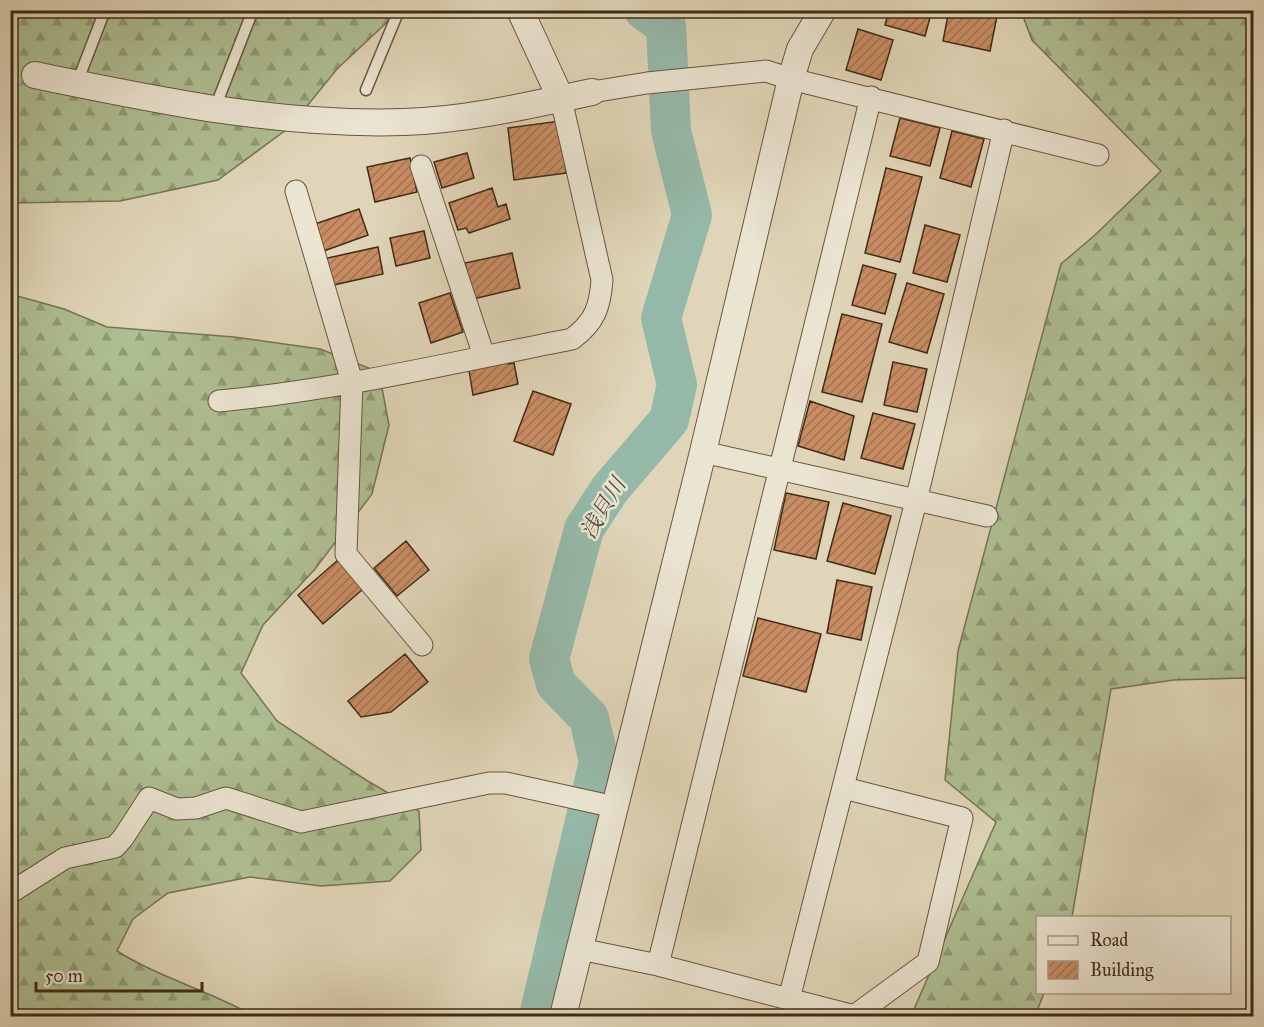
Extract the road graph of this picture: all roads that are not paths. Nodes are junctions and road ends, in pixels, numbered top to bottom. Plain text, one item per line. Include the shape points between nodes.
1 (105, 10) edge
2 (253, 10) edge
3 (399, 10) edge
4 (520, 10) edge
5 (823, 10) edge
6 (35, 75) dead end
7 (791, 79) junction
8 (76, 84) junction
9 (366, 90) dead end
10 (592, 92) joint
11 (871, 98) junction
12 (561, 99) junction
13 (214, 110) junction
14 (1004, 130) junction
15 (1098, 155) dead end
16 (421, 166) dead end
17 (296, 191) dead end
18 (484, 356) junction
19 (352, 382) junction
20 (219, 401) dead end
21 (703, 452) junction
22 (781, 470) junction
23 (916, 501) junction
24 (987, 516) dead end
25 (422, 645) dead end
26 (844, 788) junction
27 (597, 803) junction
28 (10, 893) edge
29 (580, 949) junction
30 (658, 965) junction
31 (789, 999) junction
32 (563, 1017) edge

1 - 8 lane
2 - 13 lane
3 - 9 lane
4 - 12 street
5 - 7 street via 800,49
6 - 8 street
7 - 10 street via 766,71
7 - 11 street
7 - 21 street
8 - 13 street
10 - 12 street
11 - 14 street
11 - 22 street
12 - 13 street via 405,122 279,118
12 - 18 street via 602,280 601,303 596,316 572,339
14 - 15 street
14 - 23 street
16 - 18 street
17 - 19 street
18 - 19 street
19 - 20 street via 287,395
19 - 25 street via 346,554
21 - 22 street
21 - 27 street
22 - 23 street
22 - 30 street
23 - 24 street
23 - 26 street
26 - 31 street
26 - 31 street via 962,818 928,962 854,1016
27 - 28 street via 506,783 489,783 301,822 226,798 196,808 177,809 149,798 115,847 65,858
27 - 29 street
29 - 30 street
29 - 32 street
30 - 31 street

